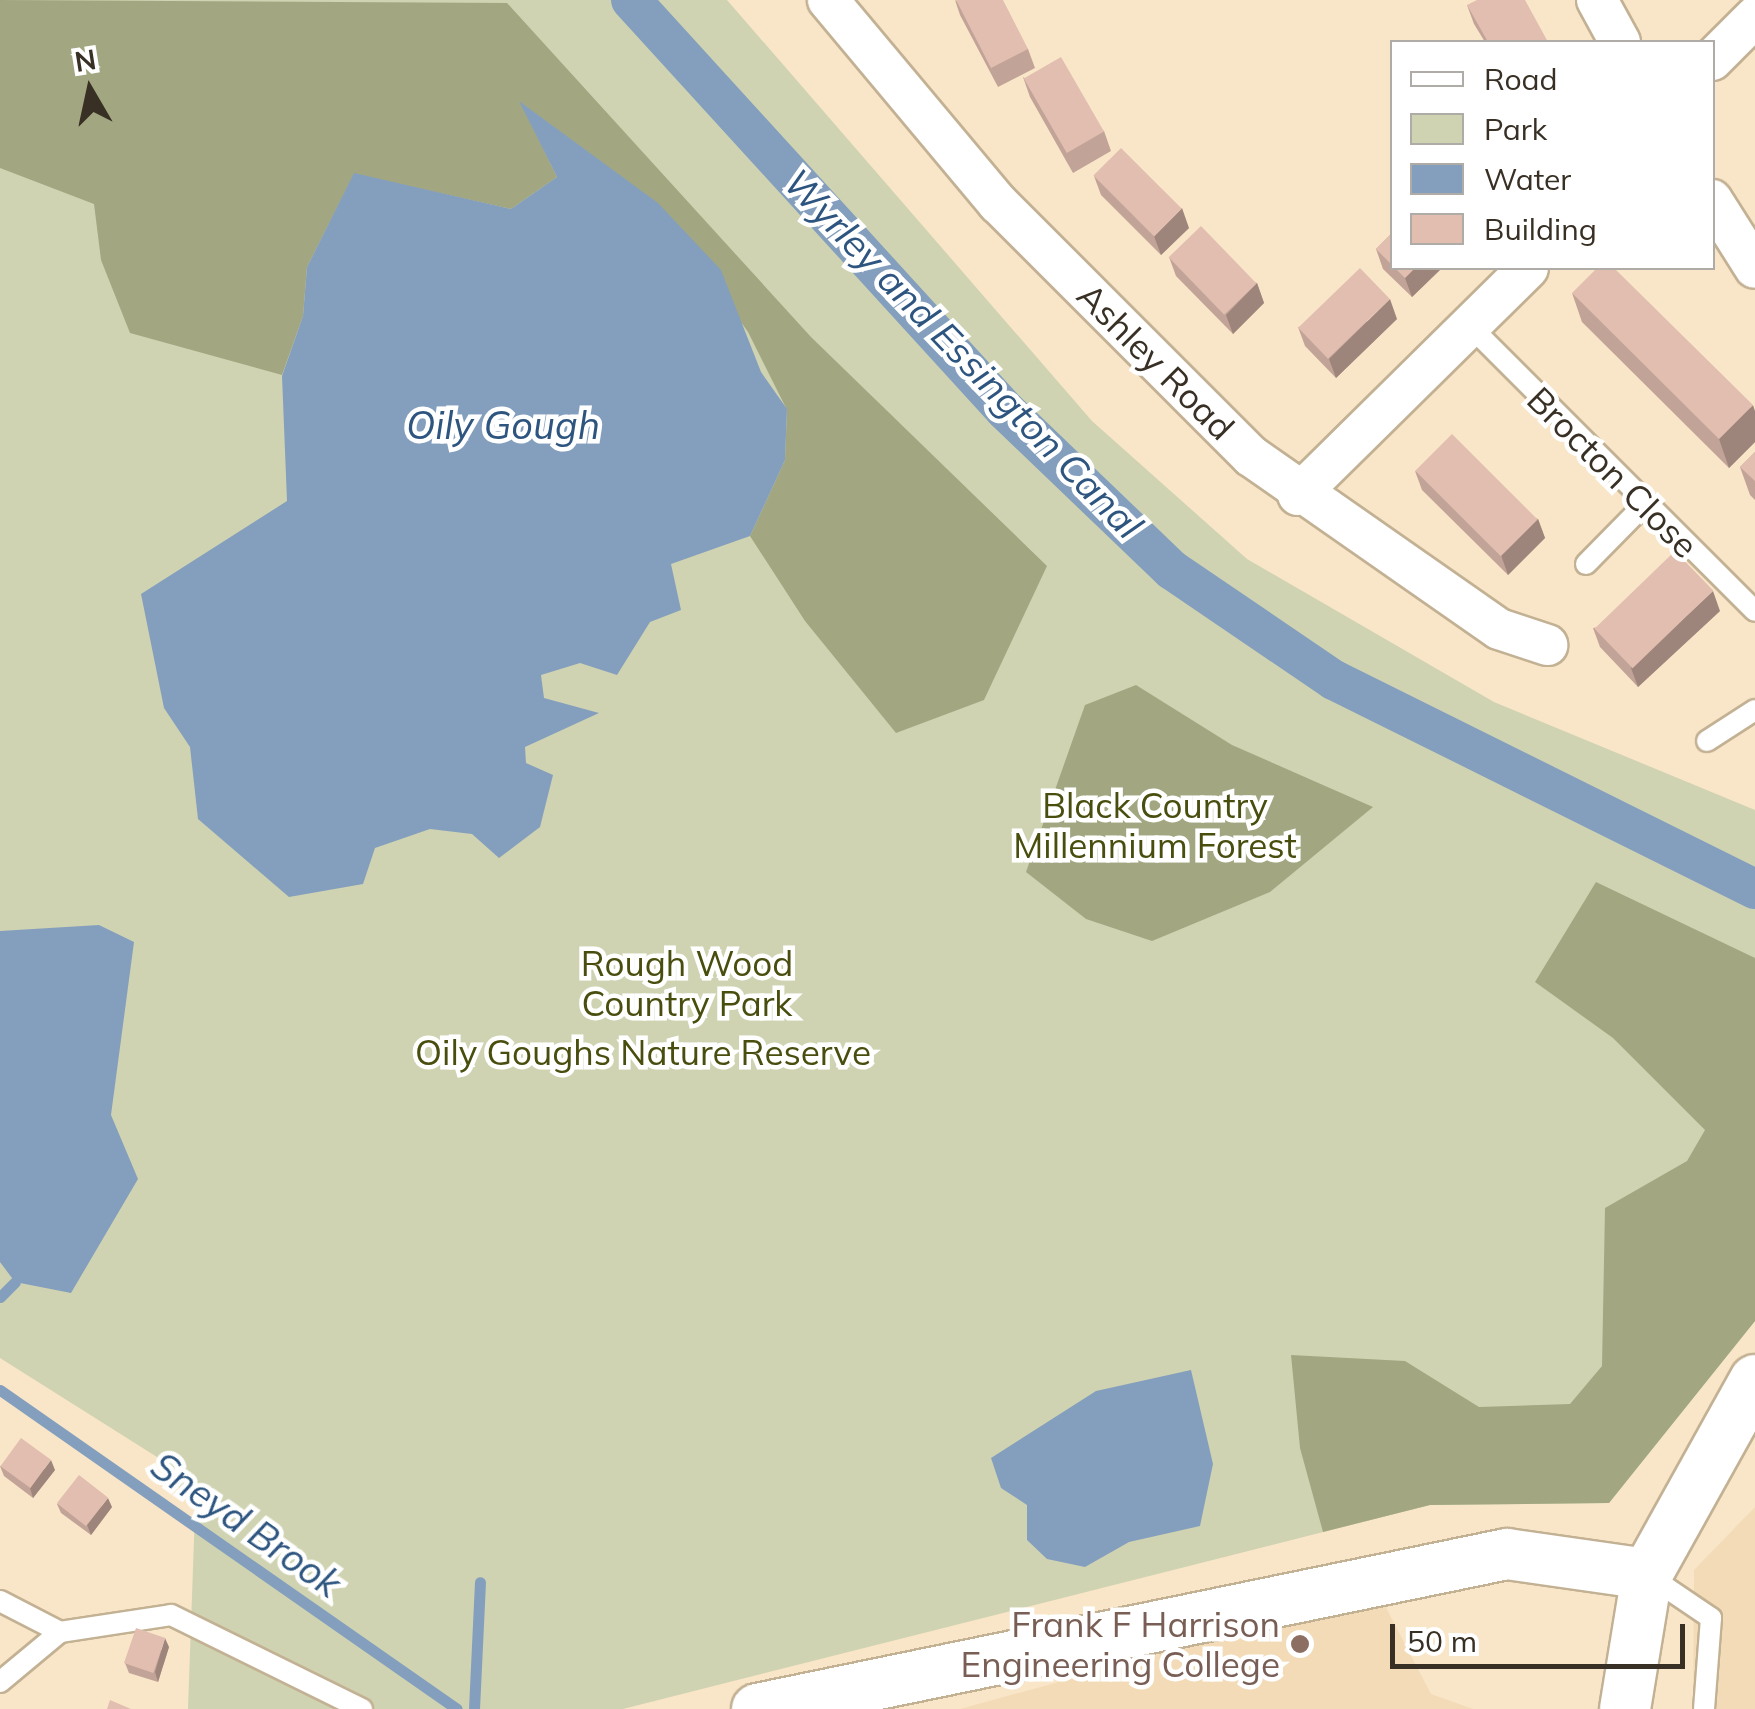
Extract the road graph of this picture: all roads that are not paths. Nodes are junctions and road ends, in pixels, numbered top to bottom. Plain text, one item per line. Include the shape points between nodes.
1 (828, 0) edge
2 (1597, 0) edge
3 (1755, 17) edge
4 (1619, 40) edge
5 (1715, 57) edge
6 (1715, 205) edge
7 (1755, 268) edge
8 (1526, 270) edge
9 (1474, 330) junction
10 (1298, 495) junction
11 (1643, 506) junction
12 (1586, 564) dead end
13 (1755, 610) edge
14 (1547, 645) dead end
15 (1755, 710) edge
16 (1707, 740) dead end
17 (1752, 1390) edge
18 (1647, 1574) junction
19 (0, 1602) edge
20 (60, 1632) junction
21 (0, 1682) edge
22 (362, 1709) edge
23 (759, 1709) edge
24 (1625, 1709) edge
25 (1704, 1709) edge

1 - 10 street, Ashley Road via 998,203
2 - 4 street
3 - 5 street
6 - 7 street
8 - 9 street
9 - 10 street
9 - 11 lane, Brocton Close
10 - 14 street, Ashley Road via 1498,629
11 - 12 lane
11 - 13 lane, Brocton Close
15 - 16 lane
17 - 18 street
18 - 23 street via 1507,1554
18 - 24 street
18 - 25 lane via 1711,1618
19 - 20 lane
20 - 21 lane
20 - 22 lane via 172,1615

